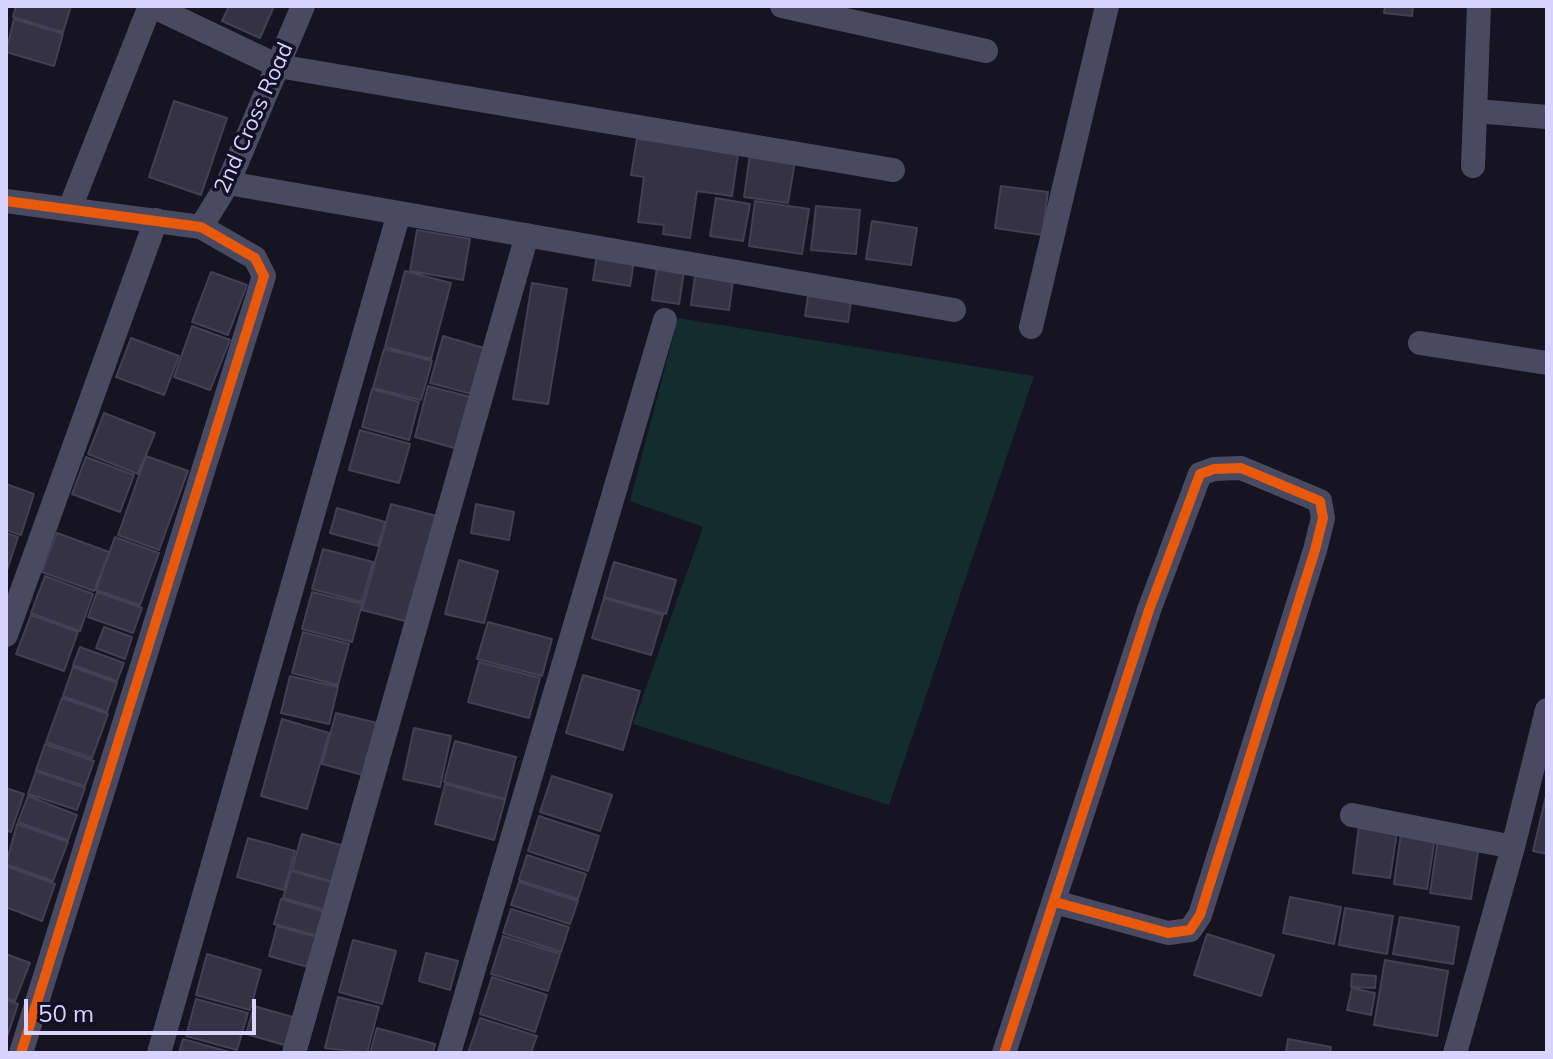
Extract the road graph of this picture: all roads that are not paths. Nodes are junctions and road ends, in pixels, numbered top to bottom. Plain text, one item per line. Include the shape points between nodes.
1 (151, 6) edge
2 (303, 6) edge
3 (782, 6) edge
4 (1107, 6) edge
5 (1479, 6) edge
6 (986, 51) dead end
7 (278, 66) junction
8 (1476, 111) junction
9 (1547, 117) edge
10 (1473, 166) dead end
11 (893, 170) dead end
12 (228, 183) junction
13 (6, 201) edge
14 (70, 208) junction
15 (399, 213) junction
16 (156, 220) junction
17 (201, 227) junction
18 (527, 235) junction
19 (954, 310) dead end
20 (665, 320) dead end
21 (1031, 327) dead end
22 (1420, 343) dead end
23 (1547, 363) edge
24 (6, 635) edge
25 (1547, 710) edge
26 (1352, 815) dead end
27 (1513, 847) junction
28 (1055, 902) junction
29 (21, 1053) edge
30 (159, 1053) edge
31 (294, 1053) edge
32 (449, 1053) edge
33 (1004, 1053) edge
34 (1455, 1053) edge

1 - 7 street
1 - 14 street
2 - 7 street, 2nd Cross Road
3 - 6 street
4 - 21 street
5 - 8 street
7 - 11 street
7 - 12 street, 2nd Cross Road
8 - 9 street
8 - 10 street
12 - 15 street
12 - 17 street, 2nd Cross Road
13 - 14 street
14 - 16 street
15 - 18 street
15 - 30 street
16 - 17 street
16 - 24 street
17 - 29 street via 255,258 264,276 261,290
18 - 19 street
18 - 31 street
20 - 32 street
22 - 23 street
25 - 27 street
26 - 27 street
27 - 34 street
28 - 28 street via 1149,610 1200,474 1241,468 1320,501 1323,518 1315,550 1200,915 1190,930 1168,933
28 - 33 street

